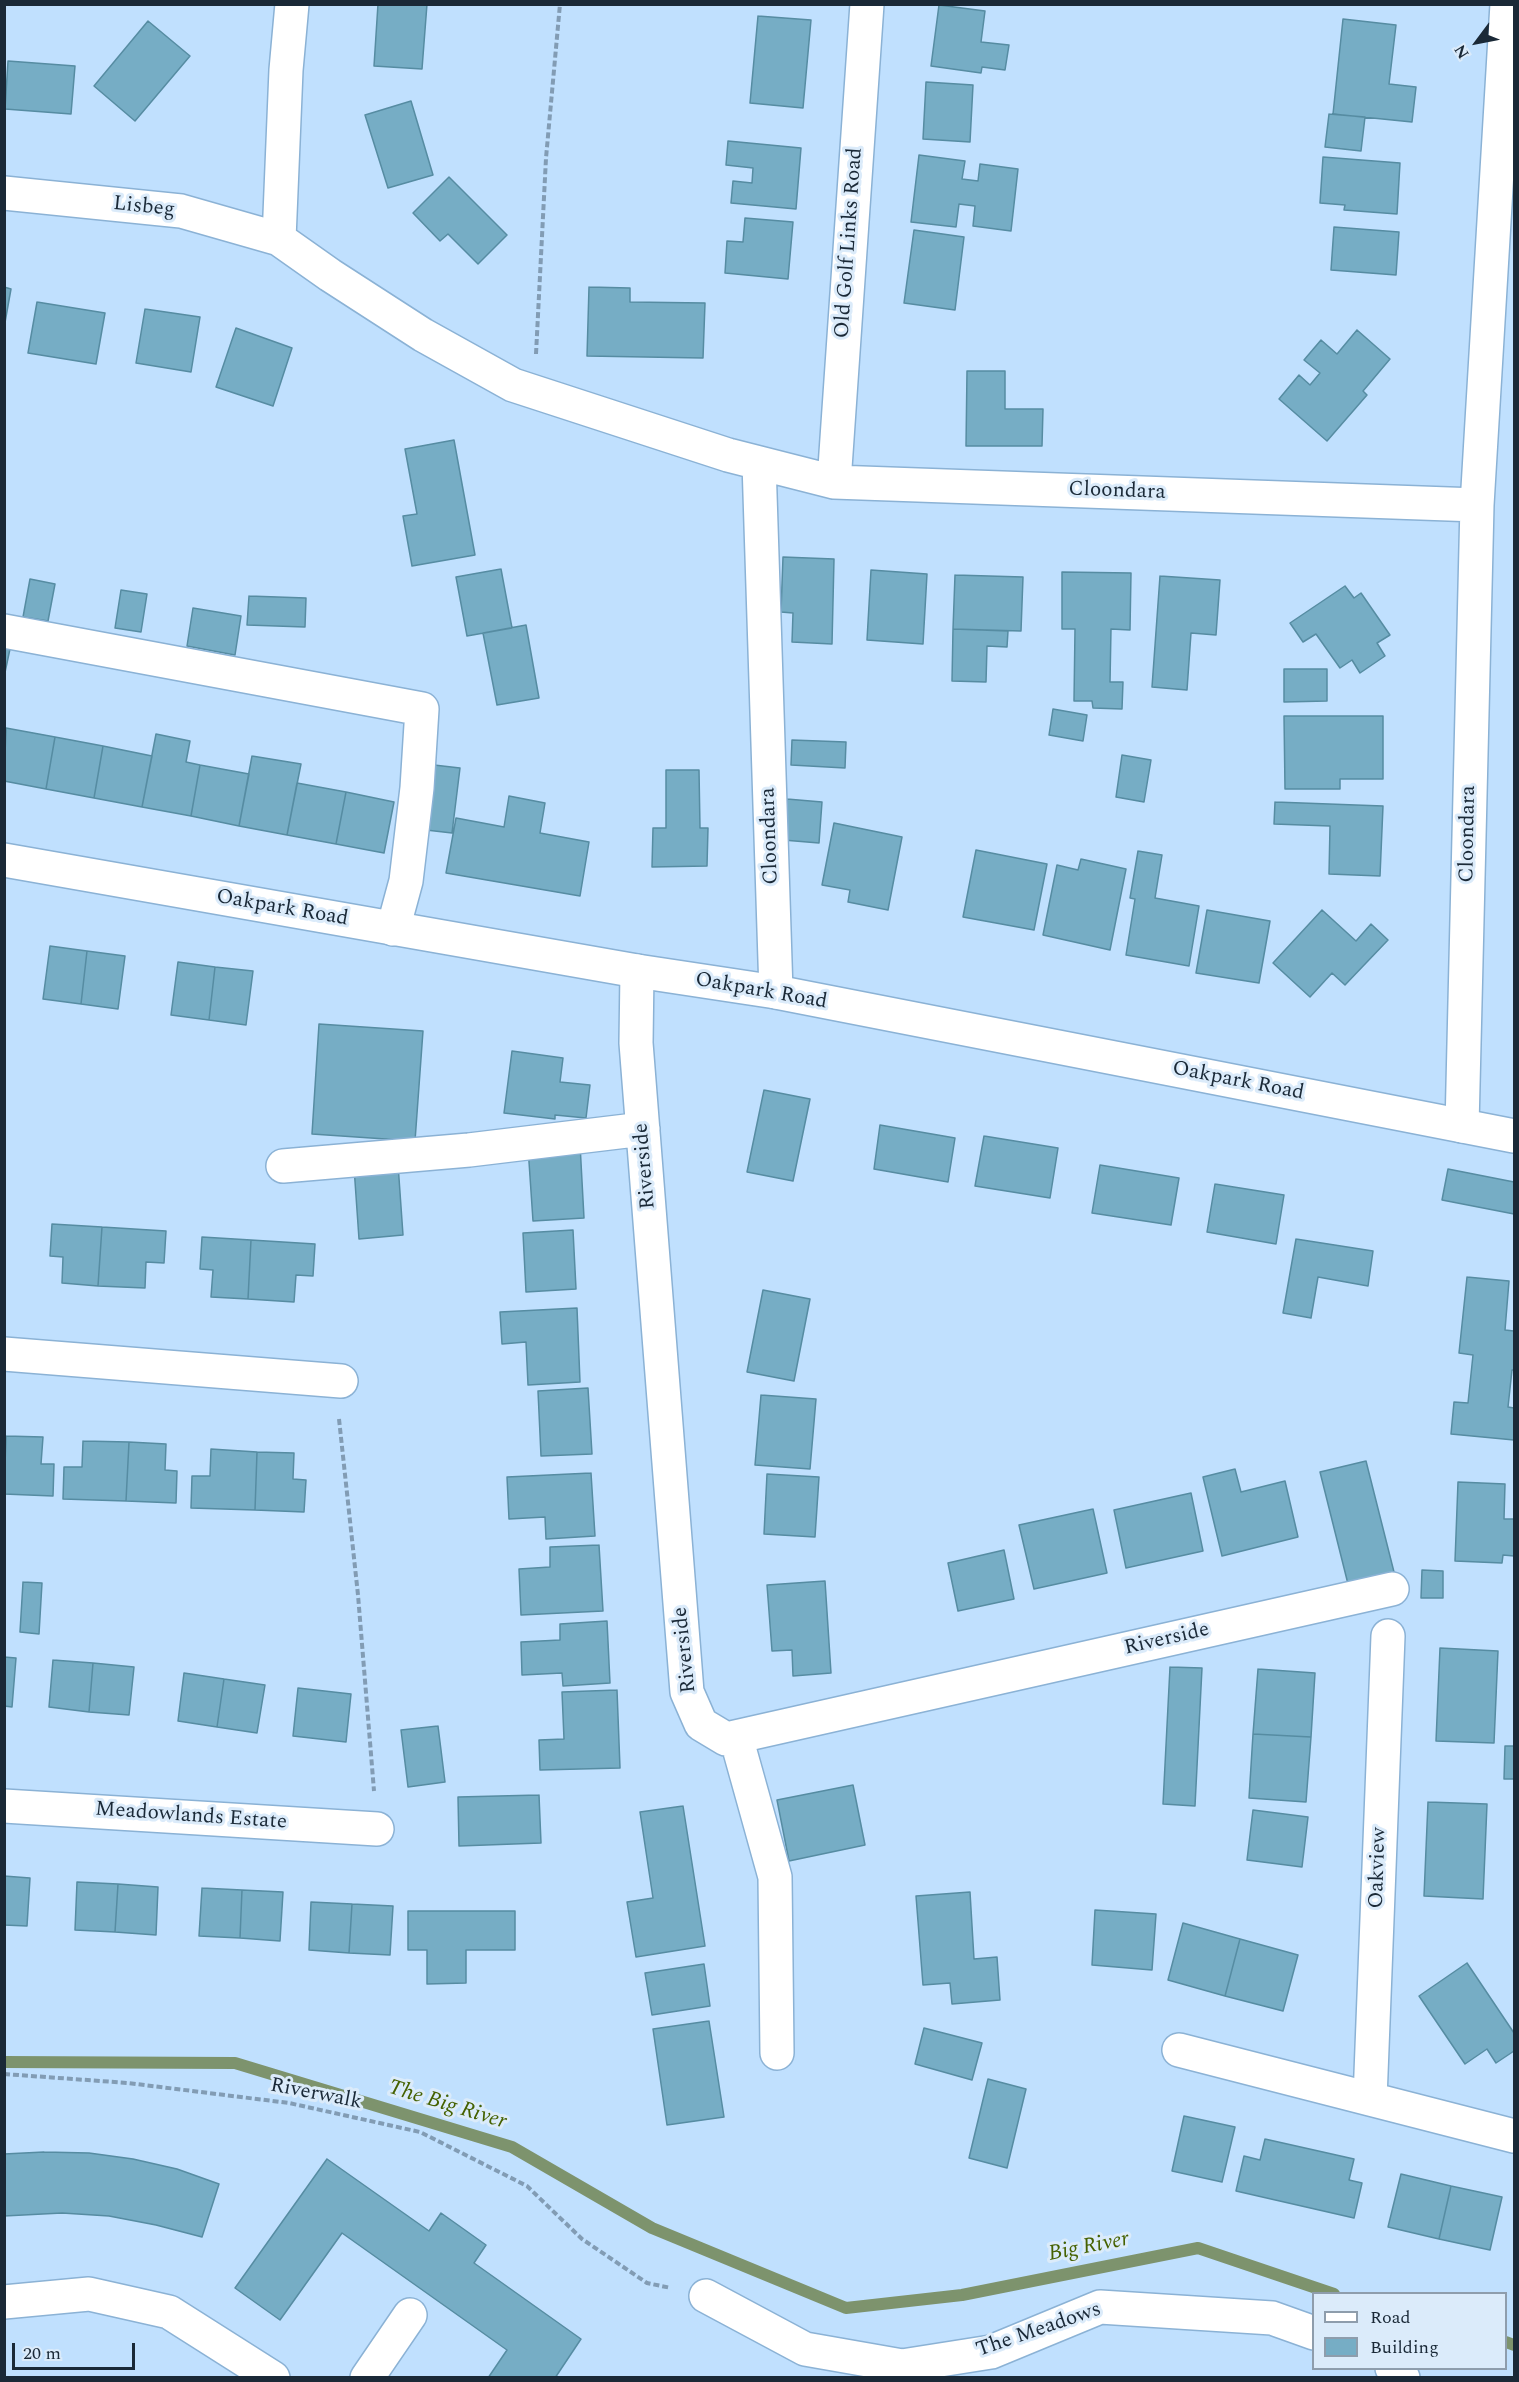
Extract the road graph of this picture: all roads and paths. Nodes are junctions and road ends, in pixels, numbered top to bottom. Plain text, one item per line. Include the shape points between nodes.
1 (292, 4) edge
2 (560, 4) edge
3 (867, 4) edge
4 (1508, 4) edge
5 (4, 193) edge
6 (279, 239) junction
7 (523, 388) junction
8 (759, 463) junction
9 (834, 482) junction
10 (1477, 506) junction
11 (4, 631) edge
12 (4, 860) edge
13 (393, 929) junction
14 (637, 971) junction
15 (776, 992) junction
16 (1462, 1126) junction
17 (643, 1129) junction
18 (1515, 1136) edge
19 (283, 1166) dead end
20 (4, 1354) edge
21 (338, 1380) joint
22 (1392, 1589) dead end
23 (1388, 1636) dead end
24 (736, 1737) junction
25 (4, 1806) edge
26 (376, 1829) joint
27 (1179, 2050) dead end
28 (777, 2053) dead end
29 (4, 2074) edge
30 (1370, 2099) junction
31 (1515, 2136) edge
32 (647, 2283) dead end
33 (706, 2296) dead end
34 (4, 2302) edge
35 (410, 2315) dead end
36 (1312, 2332) edge
37 (273, 2378) edge
38 (367, 2378) edge

1 - 6 street
2 - 7 path
3 - 9 street, Old Golf Links Road
4 - 10 street, Cloondara
5 - 6 street, Lisbeg via 181,211
6 - 7 street, Lisbeg via 423,335
7 - 8 street, Cloondara
8 - 9 street, Cloondara
8 - 15 street, Cloondara
9 - 10 street, Cloondara
10 - 16 street, Cloondara
11 - 13 street via 422,709 406,881
12 - 13 street, Oakpark Road
13 - 14 street, Oakpark Road
14 - 15 street, Oakpark Road
14 - 17 street, Riverside via 636,1043
15 - 16 street, Oakpark Road
16 - 18 street, Oakpark Road
17 - 19 street via 470,1150
17 - 24 street, Riverside via 687,1692 700,1724 726,1739
20 - 21 street
21 - 26 path
22 - 24 street, Riverside
23 - 30 street, Oakview
24 - 28 street via 775,1877
25 - 26 street, Meadowlands Estate
27 - 30 street
29 - 32 path, Riverwalk via 128,2083 289,2103 420,2132 527,2186 582,2239
30 - 31 street
33 - 36 street, The Meadows via 805,2349 902,2366 991,2352 1100,2307 1272,2318
34 - 37 street via 89,2294 170,2312
35 - 38 street

